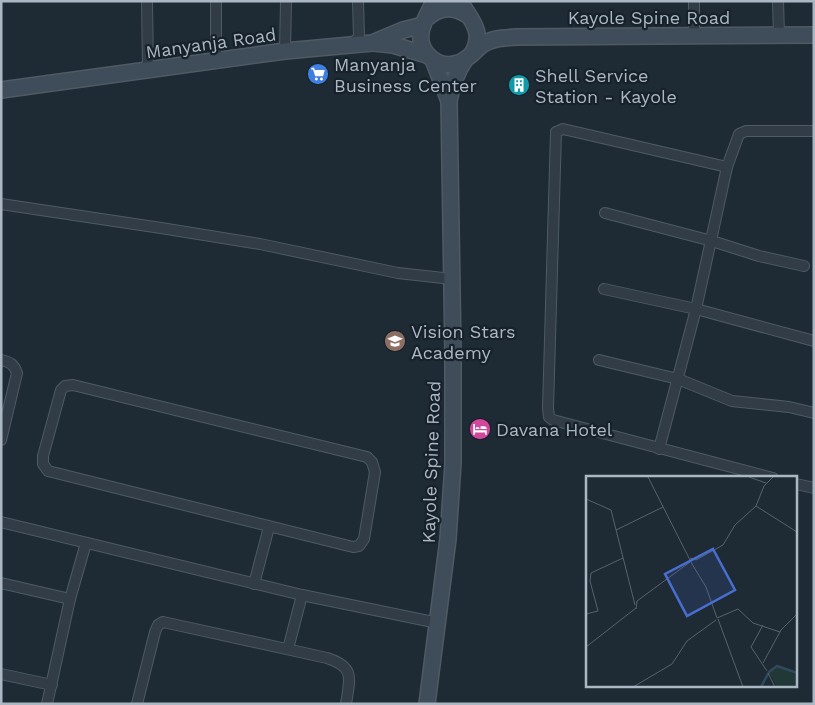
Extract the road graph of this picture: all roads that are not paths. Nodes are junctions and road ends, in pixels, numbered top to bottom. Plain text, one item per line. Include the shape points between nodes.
1 (147, 1) edge
2 (216, 1) edge
3 (286, 1) edge
4 (358, 1) edge
5 (434, 1) edge
6 (694, 1) edge
7 (778, 1) edge
8 (467, 12) edge
9 (425, 21) junction
10 (694, 35) junction
11 (779, 35) junction
12 (814, 35) edge
13 (516, 37) junction
14 (372, 42) junction
15 (352, 44) junction
16 (286, 51) junction
17 (430, 57) junction
18 (468, 57) junction
19 (216, 61) junction
20 (148, 70) junction
21 (1, 90) edge
22 (449, 100) junction
23 (814, 131) edge
24 (727, 167) junction
25 (1, 204) edge
26 (605, 213) dead end
27 (712, 241) junction
28 (804, 266) dead end
29 (452, 279) junction
30 (604, 289) dead end
31 (696, 310) junction
32 (814, 341) edge
33 (1, 360) edge
34 (599, 360) dead end
35 (678, 379) junction
36 (814, 413) edge
37 (1, 440) edge
38 (659, 449) junction
39 (765, 476) edge
40 (798, 484) edge
41 (814, 488) edge
42 (1, 522) edge
43 (269, 527) junction
44 (86, 543) junction
45 (1, 583) edge
46 (254, 584) junction
47 (302, 595) junction
48 (70, 599) junction
49 (438, 623) junction
50 (288, 649) junction
51 (1, 674) edge
52 (52, 684) junction
53 (47, 704) edge
54 (137, 704) edge
55 (346, 704) edge
56 (427, 704) edge

1 - 20 street
2 - 19 street
3 - 16 street
4 - 15 street via 359,37
5 - 9 main road
6 - 10 street
7 - 11 street
8 - 9 main road via 454,8 440,9
8 - 13 main road via 496,32
8 - 18 main road via 478,38
9 - 14 main road, Manyanja Road
9 - 17 main road via 421,40
10 - 11 main road, Kayole Spine Road
10 - 13 main road, Kayole Spine Road
11 - 12 main road, Kayole Spine Road
13 - 18 main road via 492,40
14 - 15 main road, Manyanja Road
14 - 17 main road
15 - 16 main road, Manyanja Road
16 - 19 main road, Manyanja Road
17 - 18 main road via 449,65
17 - 22 main road
18 - 22 main road via 458,70
19 - 20 main road, Manyanja Road
20 - 21 main road, Manyanja Road
22 - 29 main road, Kayole Spine Road
23 - 24 street via 746,131 739,134
24 - 27 street
24 - 38 street via 563,129 556,132 549,417
25 - 29 street via 260,244 398,273
26 - 27 street
27 - 28 street
27 - 31 street
29 - 49 main road, Kayole Spine Road via 453,463
30 - 31 street
31 - 32 street
31 - 35 street
33 - 37 street via 11,362 17,374
34 - 35 street
35 - 36 street via 732,401
35 - 38 street
38 - 39 street
40 - 41 street
42 - 44 street
43 - 43 street via 359,546 364,539 375,472 372,462 367,456 73,385 61,390 43,456 43,464 48,471
43 - 46 street
44 - 46 street
44 - 48 street
45 - 48 street
46 - 47 street
47 - 49 street
47 - 50 street
48 - 52 street
49 - 56 main road, Kayole Spine Road
50 - 54 street via 163,622 158,625
50 - 55 street via 341,662 349,679
51 - 52 street
52 - 53 street

